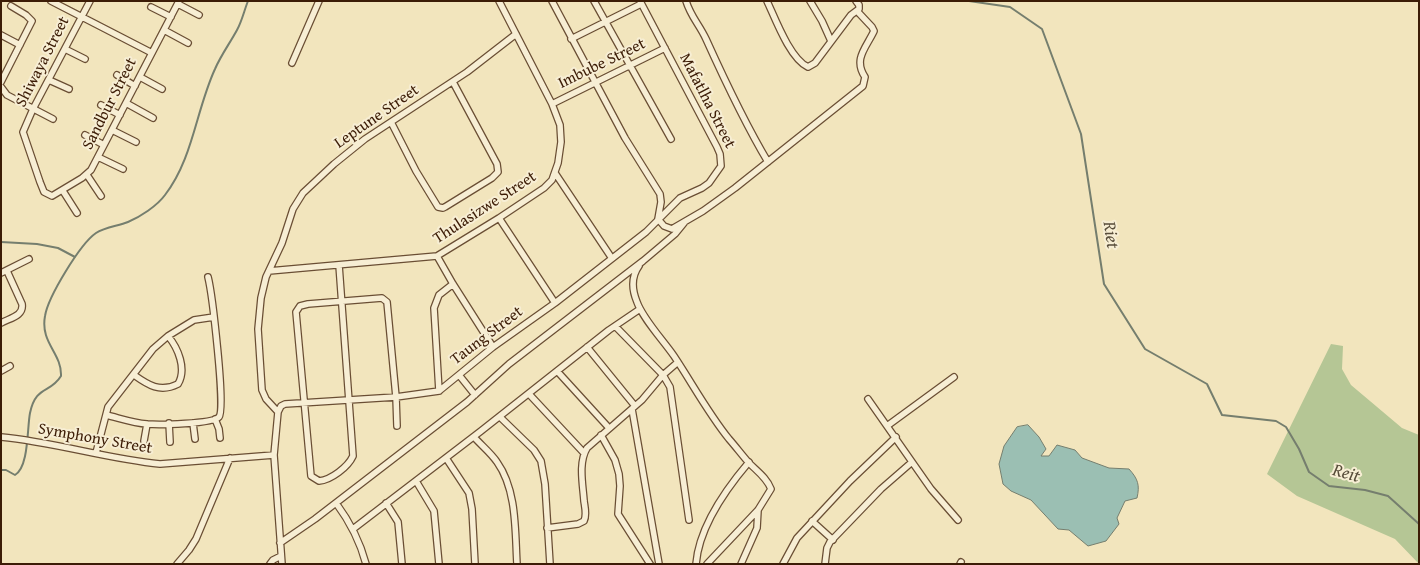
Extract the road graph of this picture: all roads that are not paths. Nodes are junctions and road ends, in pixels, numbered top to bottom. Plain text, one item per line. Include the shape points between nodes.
1 (51, 1) edge
2 (90, 1) edge
3 (319, 1) edge
4 (499, 1) edge
5 (552, 1) edge
6 (594, 1) edge
7 (686, 1) edge
8 (767, 1) edge
9 (810, 1) edge
10 (856, 1) edge
11 (178, 2) edge
12 (640, 2) edge
13 (11, 6) dead end
14 (151, 7) dead end
15 (856, 11) junction
16 (199, 15) dead end
17 (81, 17) junction
18 (171, 17) junction
19 (604, 22) junction
20 (164, 30) junction
21 (516, 34) junction
22 (1, 35) edge
23 (571, 39) junction
24 (831, 41) junction
25 (188, 43) dead end
26 (20, 45) junction
27 (665, 48) junction
28 (65, 49) junction
29 (152, 53) junction
30 (85, 59) dead end
31 (292, 63) dead end
32 (629, 66) junction
33 (4, 70) edge
34 (117, 75) dead end
35 (140, 77) junction
36 (49, 80) junction
37 (1, 82) edge
38 (453, 82) junction
39 (595, 83) junction
40 (135, 86) junction
41 (1, 87) edge
42 (69, 89) dead end
43 (162, 89) dead end
44 (126, 104) junction
45 (552, 104) junction
46 (101, 105) dead end
47 (33, 108) junction
48 (120, 115) junction
49 (153, 118) dead end
50 (53, 119) dead end
51 (391, 122) junction
52 (112, 130) junction
53 (85, 134) dead end
54 (671, 139) dead end
55 (136, 142) dead end
56 (104, 145) junction
57 (98, 157) junction
58 (768, 162) junction
59 (123, 169) dead end
60 (555, 173) junction
61 (87, 175) junction
62 (63, 191) junction
63 (101, 196) dead end
64 (77, 213) dead end
65 (498, 218) junction
66 (658, 219) junction
67 (684, 223) junction
68 (437, 256) junction
69 (611, 258) junction
70 (29, 259) dead end
71 (643, 261) junction
72 (339, 265) junction
73 (269, 271) junction
74 (4, 272) edge
75 (208, 277) dead end
76 (453, 284) junction
77 (342, 301) junction
78 (555, 303) junction
79 (640, 309) junction
80 (214, 317) junction
81 (1, 323) edge
82 (615, 326) junction
83 (168, 336) junction
84 (493, 347) junction
85 (587, 347) junction
86 (678, 362) junction
87 (10, 366) dead end
88 (1, 371) edge
89 (557, 371) junction
90 (134, 375) junction
91 (459, 375) junction
92 (663, 375) junction
93 (954, 377) dead end
94 (439, 391) junction
95 (529, 394) junction
96 (475, 395) junction
97 (396, 397) junction
98 (350, 399) junction
99 (868, 399) dead end
100 (304, 402) junction
101 (633, 408) junction
102 (278, 412) junction
103 (106, 415) junction
104 (500, 416) junction
105 (215, 420) junction
106 (169, 423) junction
107 (194, 423) junction
108 (147, 424) junction
109 (397, 426) dead end
110 (887, 426) junction
111 (609, 428) junction
112 (601, 435) junction
113 (1, 437) edge
114 (474, 437) junction
115 (896, 437) junction
116 (220, 438) dead end
117 (195, 439) dead end
118 (144, 441) dead end
119 (170, 442) dead end
120 (96, 453) junction
121 (584, 453) junction
122 (274, 455) junction
123 (230, 458) junction
124 (446, 458) junction
125 (749, 462) junction
126 (912, 462) junction
127 (416, 481) junction
128 (336, 503) junction
129 (386, 503) junction
130 (758, 510) junction
131 (689, 520) dead end
132 (958, 520) dead end
133 (812, 521) junction
134 (548, 528) junction
135 (353, 529) junction
136 (833, 540) junction
137 (280, 543) junction
138 (281, 556) junction
139 (177, 564) edge
140 (270, 564) edge
141 (282, 564) edge
142 (366, 564) edge
143 (402, 564) edge
144 (439, 564) edge
145 (475, 564) edge
146 (517, 564) edge
147 (550, 564) edge
148 (650, 564) edge
149 (659, 564) edge
150 (696, 564) edge
151 (707, 564) edge
152 (741, 564) edge
153 (783, 564) edge
154 (825, 564) edge

1 - 17 street
2 - 17 street, Shiwaya Street
3 - 31 street
4 - 21 street, Thulasizwe Street
5 - 23 street
6 - 19 street
7 - 58 street via 748,129
8 - 24 street via 796,57 804,65 815,63
9 - 24 street
10 - 15 street via 860,6
11 - 16 street
11 - 18 street, Sandbur Street
12 - 19 street
12 - 27 street, Mafatlha Street
13 - 26 street via 32,21
14 - 18 street
15 - 24 street
15 - 58 street via 874,31 859,66 865,77 864,84
17 - 28 street, Shiwaya Street
17 - 29 street
18 - 20 street, Sandbur Street
19 - 23 street
19 - 32 street
20 - 25 street
20 - 29 street, Sandbur Street
21 - 38 street, Leptune Street
21 - 45 street, Thulasizwe Street
22 - 26 street
23 - 39 street
26 - 33 street
27 - 32 street, Imbube Street
27 - 66 street, Mafatlha Street via 722,160 719,171 708,183 680,198
28 - 30 street
28 - 36 street, Shiwaya Street
29 - 35 street, Sandbur Street
32 - 39 street, Imbube Street
32 - 54 street
33 - 37 street
34 - 40 street
35 - 40 street, Sandbur Street
35 - 43 street
36 - 42 street
36 - 47 street, Shiwaya Street
38 - 51 street, Leptune Street
38 - 51 street via 497,164 498,172 492,178 445,207 438,207
39 - 45 street, Imbube Street
39 - 66 street via 660,194
40 - 44 street, Sandbur Street
41 - 47 street via 7,94
44 - 48 street, Sandbur Street
44 - 49 street
45 - 60 street, Thulasizwe Street via 561,135
46 - 48 street
47 - 50 street
47 - 62 street, Shiwaya Street via 23,132 44,192 52,196
48 - 52 street, Sandbur Street
51 - 73 street, Leptune Street via 357,144 303,192
52 - 55 street
52 - 56 street, Sandbur Street
53 - 56 street
56 - 57 street, Sandbur Street
57 - 59 street
57 - 61 street, Sandbur Street
58 - 67 street
60 - 65 street, Thulasizwe Street via 544,188
60 - 69 street
61 - 62 street, Sandbur Street
61 - 63 street
62 - 64 street
65 - 68 street, Thulasizwe Street
65 - 78 street
66 - 67 street via 668,229
66 - 69 street, Taung Street
67 - 71 street
68 - 72 street, Thulasizwe Street
68 - 76 street
69 - 78 street, Taung Street
70 - 74 street
71 - 79 street via 633,282
71 - 96 street via 502,370
72 - 73 street, Thulasizwe Street
72 - 77 street
73 - 102 street, Leptune Street via 259,312 261,384 264,395
74 - 81 street via 22,309
75 - 80 street
76 - 84 street
76 - 94 street via 439,295 434,308
77 - 97 street via 382,298 387,302
77 - 98 street
77 - 100 street via 304,304 297,309
78 - 84 street, Taung Street
79 - 82 street
79 - 86 street
80 - 83 street via 194,320
80 - 105 street via 221,403 221,413
82 - 85 street
82 - 92 street
83 - 90 street via 154,348
83 - 90 street via 180,358 182,376 178,384 154,387
84 - 91 street, Taung Street
85 - 89 street
85 - 101 street
86 - 92 street
86 - 125 street via 727,436
87 - 88 street
89 - 95 street
89 - 111 street
90 - 103 street via 111,403
91 - 94 street, Taung Street
91 - 96 street
92 - 101 street
92 - 131 street via 670,387
93 - 110 street
94 - 97 street
95 - 104 street
95 - 121 street
96 - 128 street
97 - 98 street
97 - 109 street
98 - 100 street
98 - 100 street via 353,456 345,466 319,482 310,473
99 - 110 street
100 - 102 street via 283,405
101 - 111 street
101 - 149 street
102 - 122 street
103 - 108 street
103 - 120 street
104 - 114 street
104 - 134 street via 541,461
105 - 107 street
105 - 116 street
106 - 107 street
106 - 108 street
106 - 119 street
107 - 117 street
108 - 118 street
110 - 115 street
111 - 112 street
112 - 121 street
112 - 148 street via 619,474 618,514
113 - 120 street, Symphony Street
114 - 124 street
114 - 146 street via 505,476 513,510
115 - 126 street
115 - 133 street
120 - 123 street, Symphony Street via 160,464
121 - 134 street via 584,521
122 - 123 street, Symphony Street
122 - 137 street
123 - 139 street via 196,539
124 - 127 street
124 - 145 street via 468,493
125 - 130 street via 771,488
125 - 150 street via 730,484 715,510
126 - 132 street
126 - 136 street via 881,489
127 - 129 street
127 - 144 street via 434,511
128 - 135 street
128 - 137 street
129 - 135 street
129 - 143 street via 398,522
130 - 151 street
130 - 152 street via 757,528
133 - 136 street
133 - 153 street via 797,538
134 - 147 street
135 - 142 street
136 - 154 street
137 - 138 street
138 - 140 street
138 - 141 street

